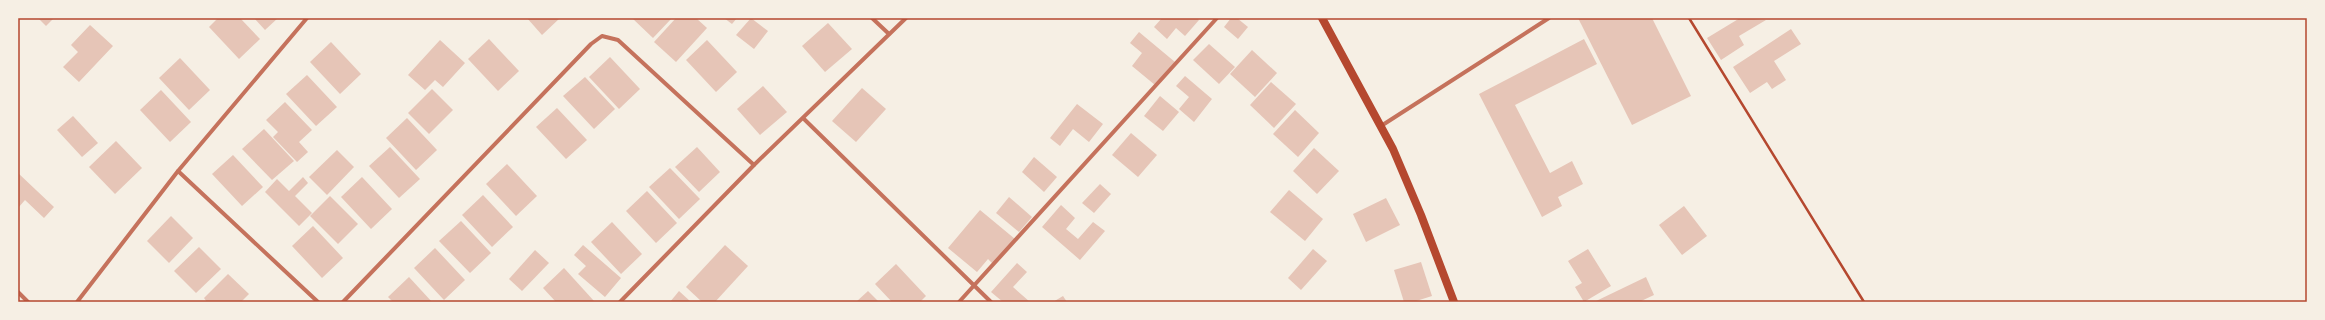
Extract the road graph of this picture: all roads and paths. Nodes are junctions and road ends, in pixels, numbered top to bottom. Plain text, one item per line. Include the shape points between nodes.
1 (307, 18) edge
2 (872, 18) edge
3 (906, 18) edge
4 (1217, 18) edge
5 (1322, 18) edge
6 (1549, 18) edge
7 (1690, 18) edge
8 (889, 34) junction
9 (804, 119) junction
10 (1381, 126) junction
11 (754, 165) junction
12 (178, 172) junction
13 (976, 286) junction
14 (18, 292) edge
15 (28, 302) edge
16 (77, 302) edge
17 (318, 302) edge
18 (343, 302) edge
19 (620, 302) edge
20 (959, 302) edge
21 (991, 302) edge
22 (1454, 302) edge
23 (1864, 302) edge

1 - 12 street
2 - 8 street
3 - 8 street
4 - 13 street
5 - 10 main road
6 - 10 street
7 - 23 path
8 - 9 street
9 - 11 street
9 - 13 street
10 - 22 main road via 1404,174
11 - 18 street via 618,40 602,36 591,44
11 - 19 street
12 - 16 street
12 - 17 street
13 - 20 street
13 - 21 street
14 - 15 street

